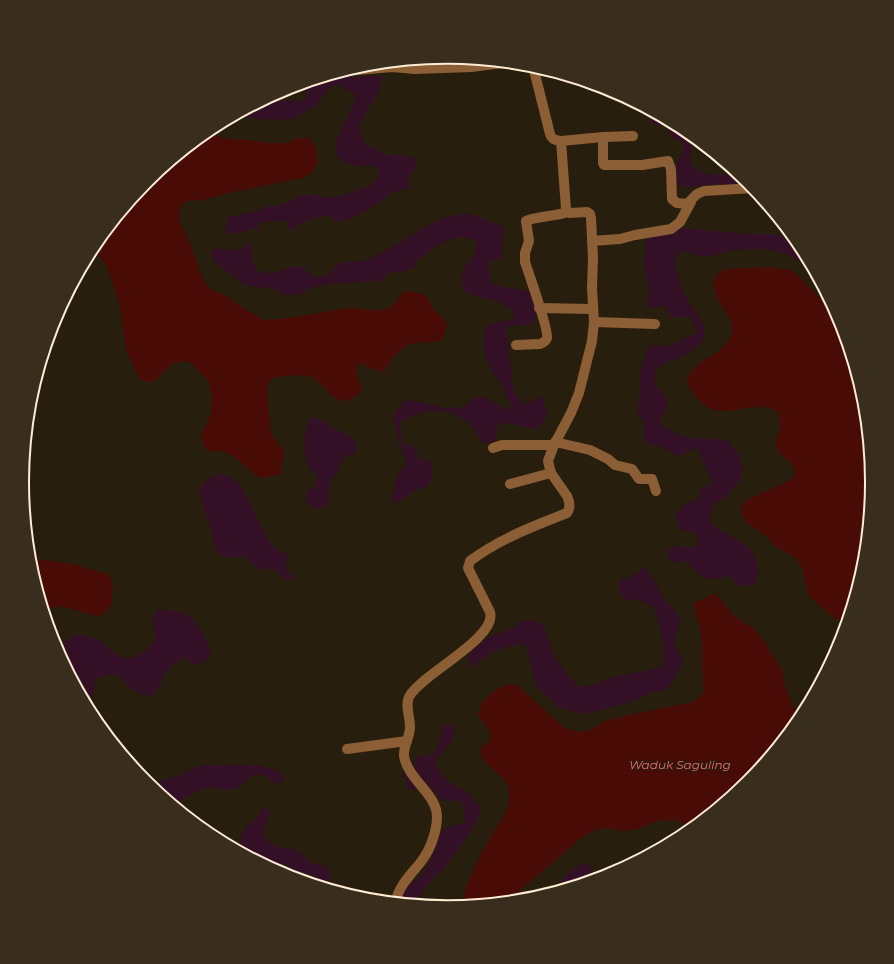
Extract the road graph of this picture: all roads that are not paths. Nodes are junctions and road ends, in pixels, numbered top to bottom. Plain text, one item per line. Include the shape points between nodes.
1 (480, 66) edge
2 (403, 67) edge
3 (535, 73) edge
4 (633, 136) dead end
5 (603, 137) junction
6 (561, 141) junction
7 (745, 188) edge
8 (691, 202) junction
9 (568, 212) junction
10 (592, 242) junction
11 (539, 308) junction
12 (592, 309) junction
13 (594, 322) junction
14 (655, 324) dead end
15 (516, 345) dead end
16 (555, 443) junction
17 (493, 448) dead end
18 (551, 473) junction
19 (510, 484) dead end
20 (656, 491) dead end
21 (407, 741) junction
22 (347, 749) dead end
23 (397, 897) edge

1 - 2 street via 415,69
3 - 6 street via 551,138
4 - 5 street
5 - 6 street
5 - 8 street via 604,165 642,165 668,161 671,169 672,199 681,204
6 - 9 street via 565,207
7 - 8 street via 704,191 697,194
8 - 10 street via 680,222 672,229
9 - 10 street via 589,213
9 - 11 street via 530,218 526,221 529,241 525,262
10 - 12 street
11 - 12 street
11 - 15 street via 547,330 546,340 540,344
12 - 13 street
13 - 14 street
13 - 16 street via 579,393
16 - 17 street via 502,445
16 - 18 street via 548,461
16 - 20 street via 585,449 615,465 628,467 639,479 652,479
18 - 19 street
18 - 21 street via 569,500 569,510 498,543 470,560 468,568 490,612 490,622 476,640 411,693 407,702 410,729
21 - 22 street
21 - 23 street via 404,756 422,788 433,800 437,817 427,852

